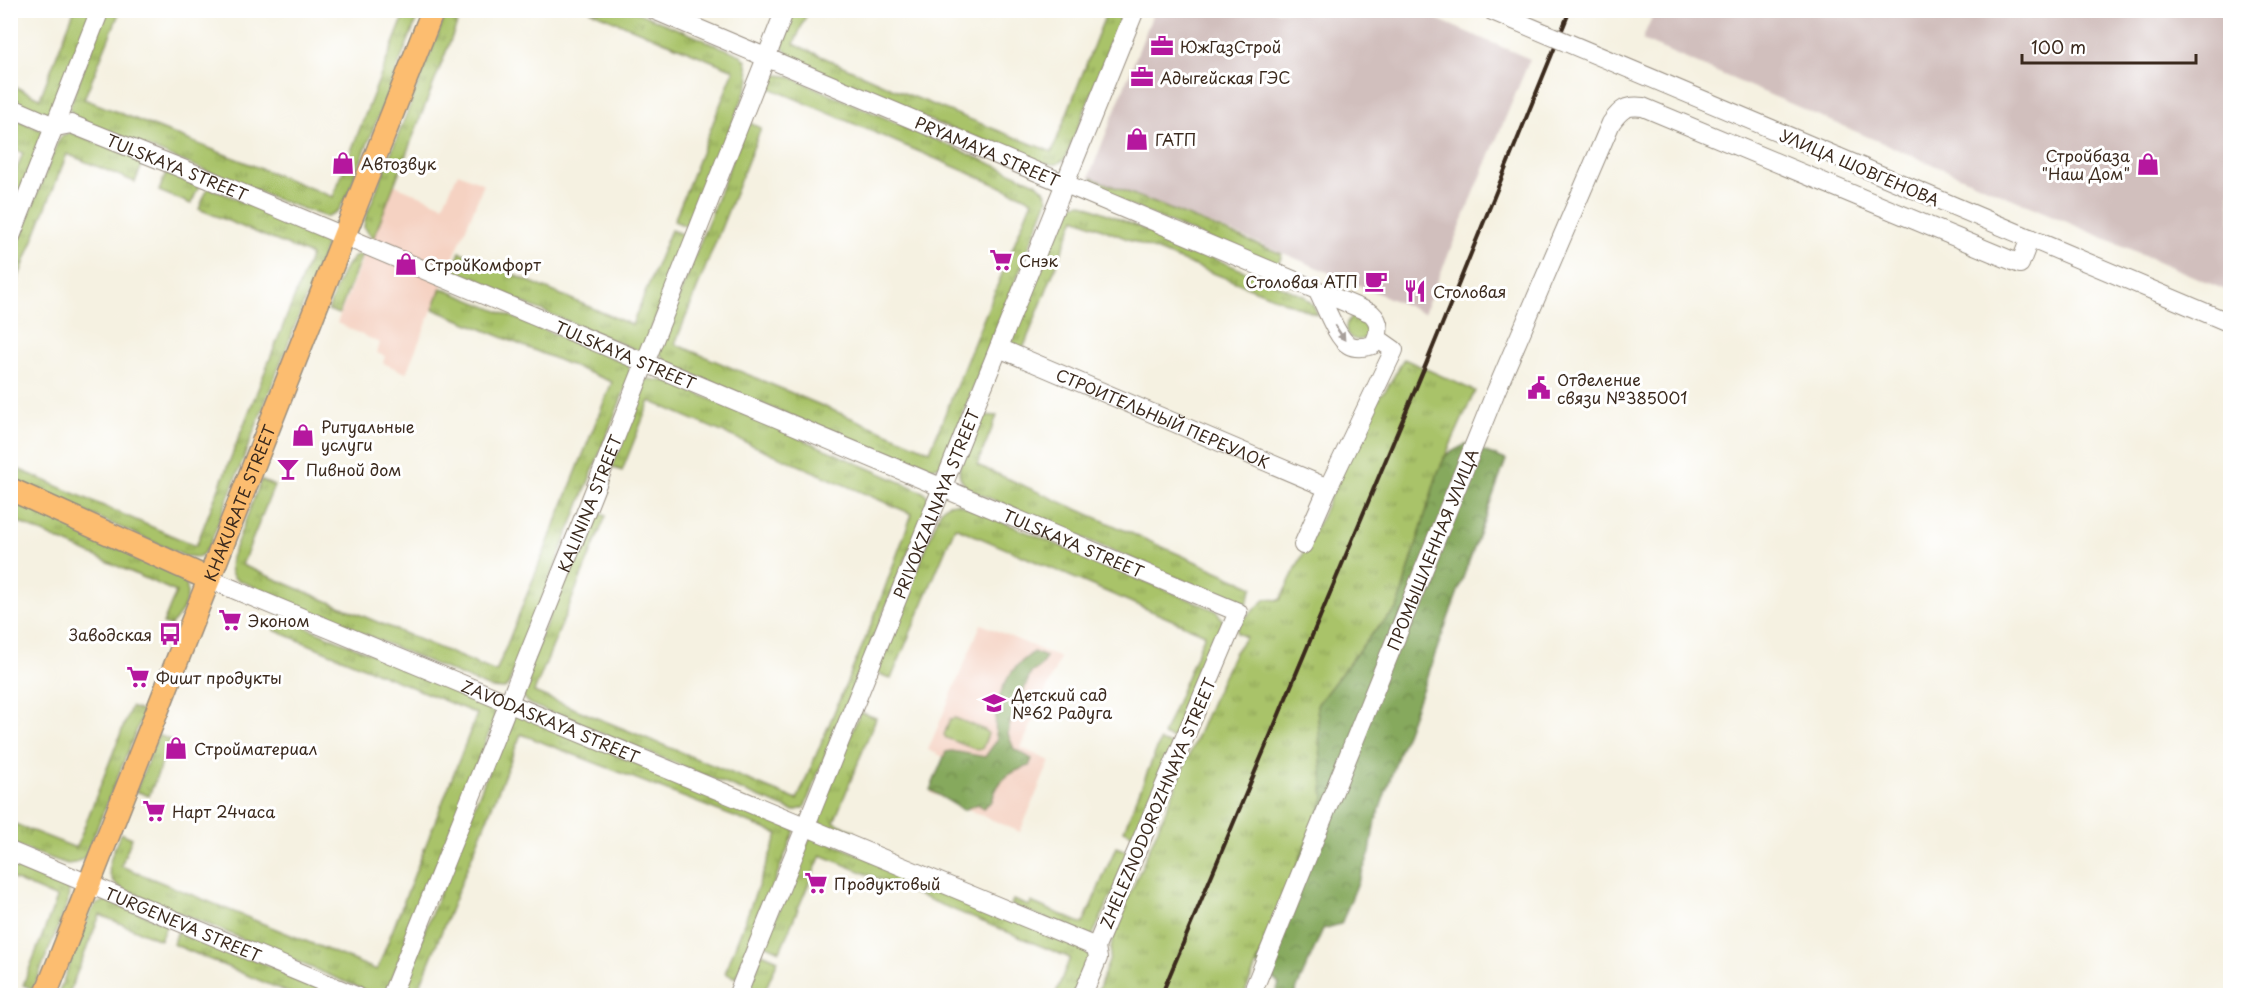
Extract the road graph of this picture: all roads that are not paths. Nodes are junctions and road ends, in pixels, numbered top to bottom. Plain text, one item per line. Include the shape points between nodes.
1 (100, 10) edge
2 (433, 10) edge
3 (654, 10) edge
4 (784, 10) edge
5 (1135, 10) edge
6 (1490, 10) edge
7 (764, 58) junction
8 (10, 107) edge
9 (56, 127) junction
10 (1066, 184) junction
11 (344, 236) junction
12 (10, 238) edge
13 (2030, 238) junction
14 (1318, 292) junction
15 (2230, 323) edge
16 (1377, 338) junction
17 (999, 348) junction
18 (645, 362) junction
19 (1328, 488) junction
20 (10, 489) edge
21 (942, 489) junction
22 (1303, 545) dead end
23 (209, 579) junction
24 (1238, 612) joint
25 (508, 702) junction
26 (806, 825) junction
27 (10, 851) edge
28 (89, 883) junction
29 (1096, 946) junction
30 (45, 996) edge
31 (356, 996) edge
32 (391, 996) edge
33 (737, 996) edge
34 (1082, 996) edge
35 (1251, 996) edge

1 - 9 street
2 - 11 main road, KHAKURATE STREET
3 - 7 street, PRYAMAYA STREET
4 - 7 street, KALININA STREET
5 - 10 street, PRIVOKZALNAYA STREET
6 - 13 street, УЛИЦА ШОВГЕНОВА, bridge
7 - 10 street, PRYAMAYA STREET
7 - 18 street, KALININA STREET
8 - 9 street, TULSKAYA STREET
9 - 11 street, TULSKAYA STREET via 71,124
9 - 12 street
10 - 14 street, PRYAMAYA STREET
10 - 17 street, PRIVOKZALNAYA STREET
11 - 18 street, TULSKAYA STREET
11 - 23 main road, KHAKURATE STREET
13 - 15 street, УЛИЦА ШОВГЕНОВА
13 - 35 street, ПРОМЫШЛЕННАЯ УЛИЦА via 2020,264 1643,107 1621,109 1606,134 1496,391
14 - 16 street, PRYAMAYA STREET via 1371,313 1377,319
14 -> 16 street via 1340,336 1350,345 1373,345
16 - 19 street via 1394,350
17 - 19 street, СТРОИТЕЛЬНЫЙ ПЕРЕУЛОК
17 - 21 street, PRIVOKZALNAYA STREET
18 - 21 street, TULSKAYA STREET
18 - 25 street, KALININA STREET
19 - 22 street
20 - 23 main road, ZAVODASKAYA STREET
21 - 24 street, TULSKAYA STREET
21 - 26 street, PRIVOKZALNAYA STREET
23 - 25 street, ZAVODASKAYA STREET
23 - 28 main road, KHAKURATE STREET
24 - 29 street, ZHELEZNODOROZHNAYA STREET
25 - 26 street, ZAVODASKAYA STREET
25 - 32 street, KALININA STREET
26 - 29 street, ZAVODASKAYA STREET
26 - 33 street, PRIVOKZALNAYA STREET
27 - 28 street, TURGENEVA STREET
28 - 30 main road, KHAKURATE STREET
28 - 31 street, TURGENEVA STREET
29 - 34 street, ZHELEZNODOROZHNAYA STREET via 1098,958

